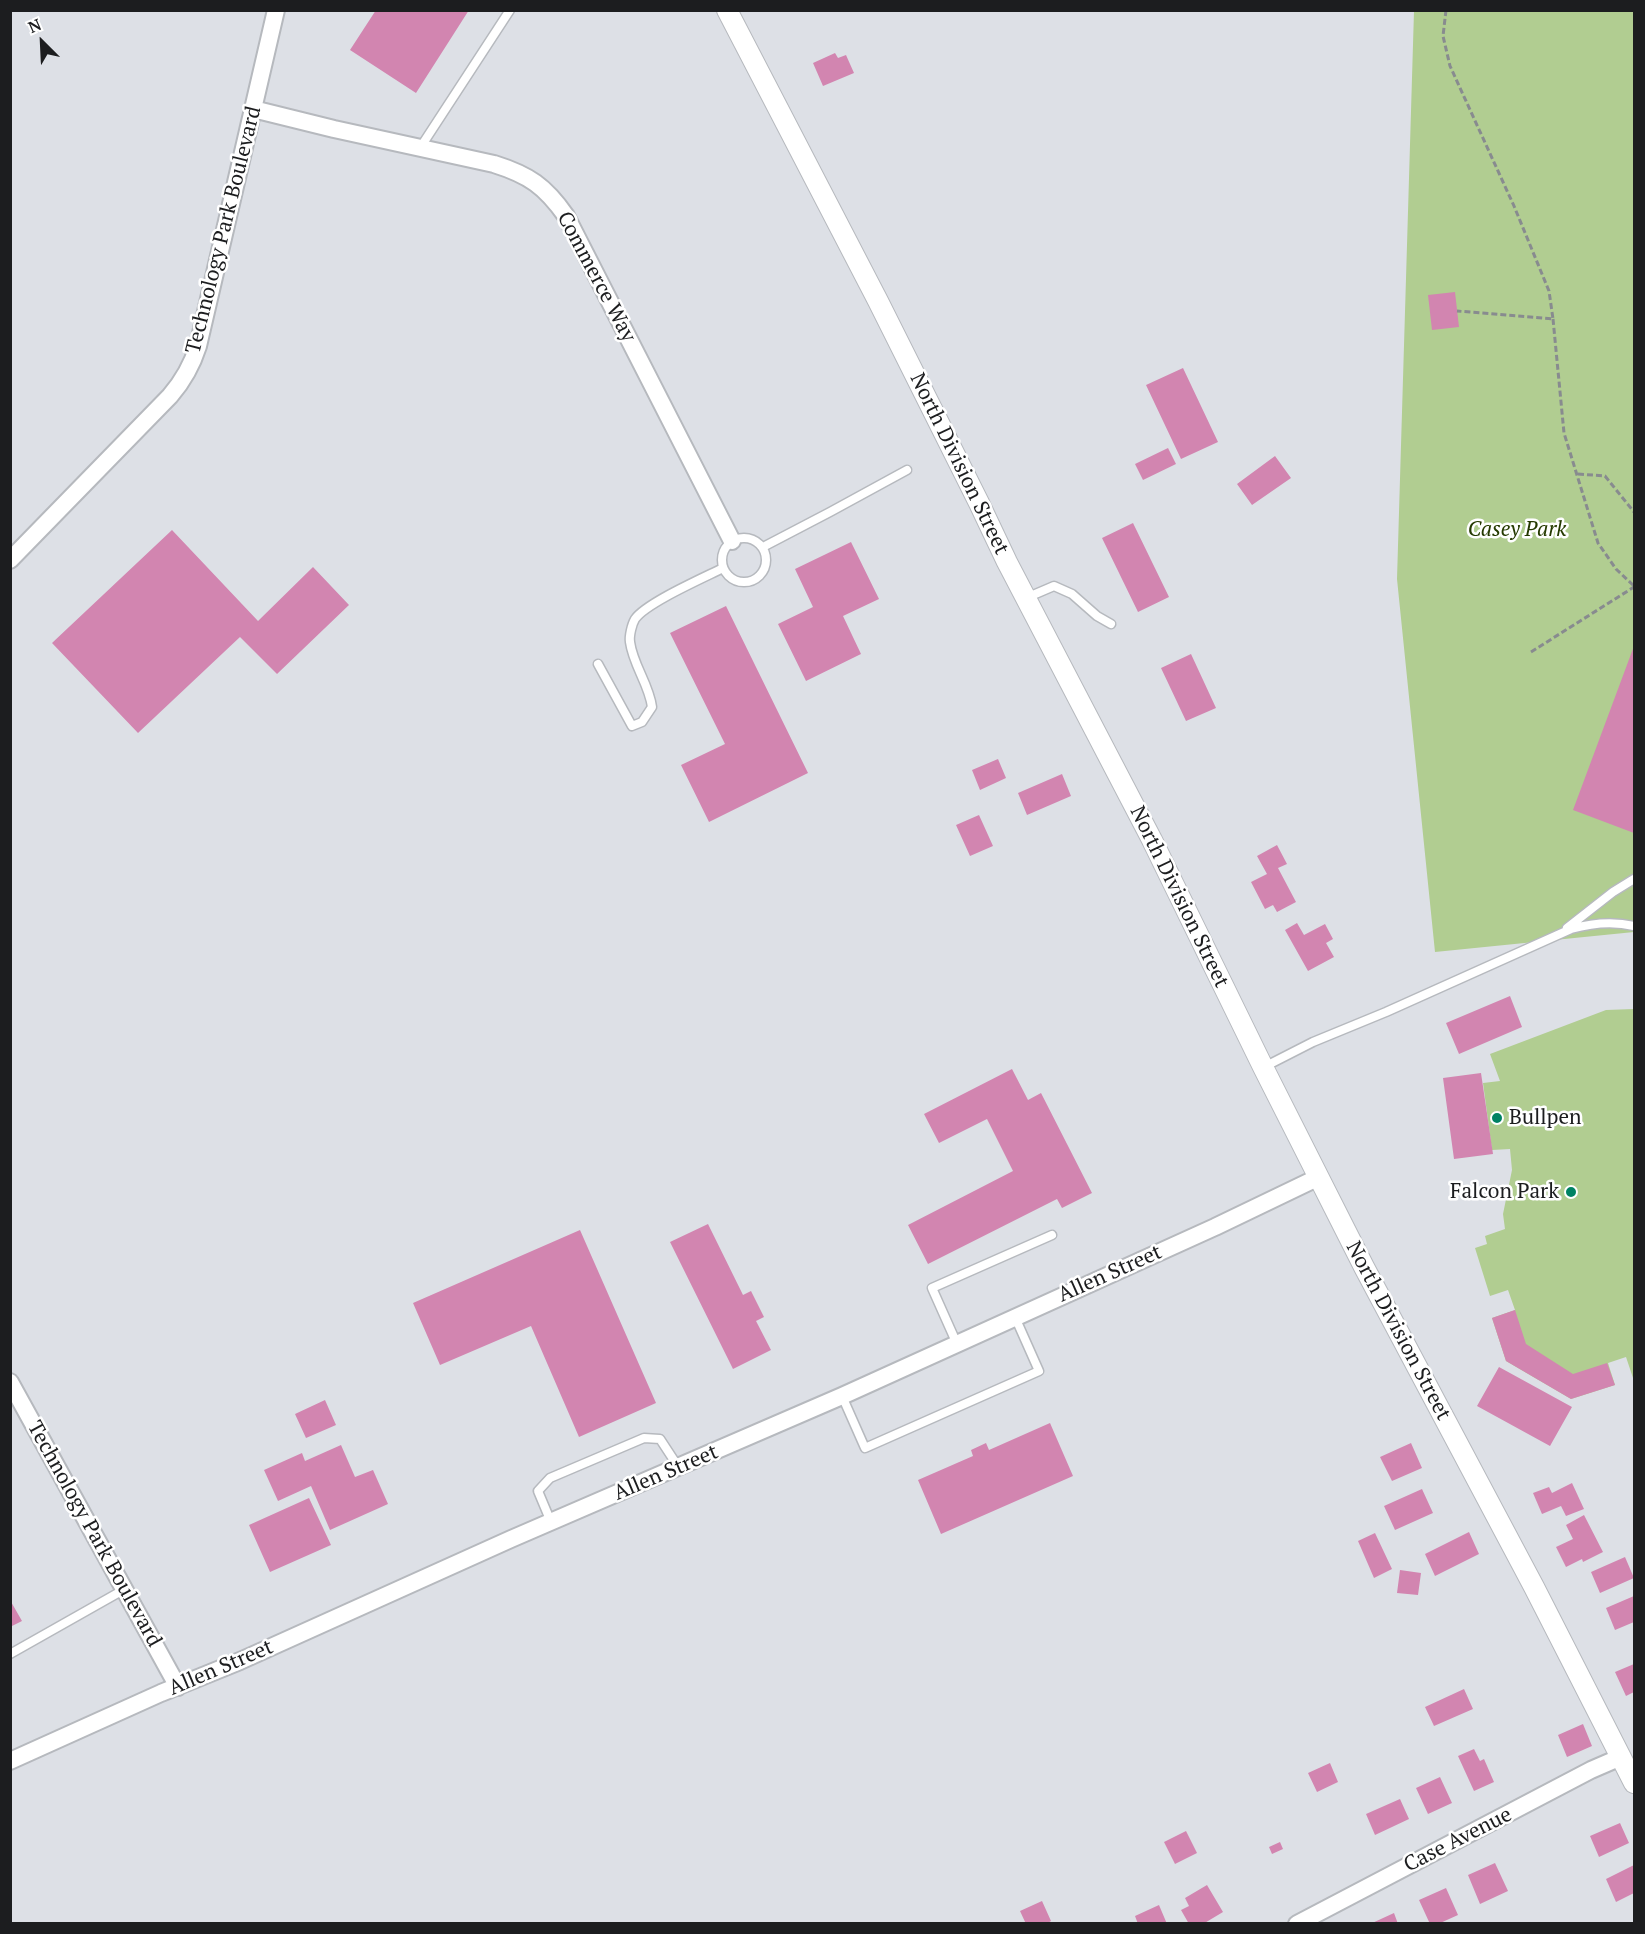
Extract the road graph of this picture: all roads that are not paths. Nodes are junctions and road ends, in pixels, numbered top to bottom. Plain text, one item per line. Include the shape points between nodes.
1 (276, 10) edge
2 (510, 10) edge
3 (727, 10) edge
4 (254, 109) junction
5 (420, 148) junction
6 (907, 470) dead end
7 (732, 541) junction
8 (762, 547) junction
9 (10, 560) edge
10 (723, 568) junction
11 (1026, 598) junction
12 (1112, 624) dead end
13 (598, 664) dead end
14 (1635, 879) edge
15 (1635, 926) edge
16 (1557, 935) junction
17 (1263, 1067) junction
18 (1319, 1177) junction
19 (1052, 1235) dead end
20 (1015, 1317) junction
21 (957, 1344) junction
22 (10, 1382) edge
23 (842, 1396) junction
24 (679, 1468) junction
25 (551, 1522) junction
26 (125, 1589) junction
27 (10, 1654) edge
28 (178, 1687) junction
29 (1621, 1757) junction
30 (10, 1761) edge
31 (1635, 1782) edge
32 (1297, 1923) edge

1 - 4 street, Technology Park Boulevard
2 - 5 lane
3 - 11 street, North Division Street
4 - 5 street, Commerce Way
4 - 9 street, Technology Park Boulevard via 198,346 187,372 170,396
5 - 7 street, Commerce Way via 515,171 554,198
6 - 8 lane
7 - 8 lane via 752,539
7 - 10 lane via 722,553
8 - 10 lane via 766,562 755,580 732,580
10 - 13 lane via 647,607 635,620 630,639 652,707 642,722 632,726
11 - 12 lane via 1054,586 1072,594 1096,616
11 - 17 street, North Division Street via 1152,840
14 - 16 lane
15 - 16 lane via 1597,923
16 - 17 lane
17 - 18 street, North Division Street
18 - 20 street, Allen Street
18 - 29 street, North Division Street
19 - 21 lane via 932,1288
20 - 21 street, Allen Street
20 - 23 lane via 1039,1371 865,1448
21 - 23 street, Allen Street
22 - 26 street, Technology Park Boulevard
23 - 24 street, Allen Street
24 - 25 street, Allen Street
24 - 25 lane via 660,1439 644,1438 550,1478 538,1491
25 - 28 street, Allen Street
26 - 27 lane
26 - 28 street, Technology Park Boulevard
28 - 30 street, Allen Street
29 - 31 street, North Division Street
29 - 32 street, Case Avenue

